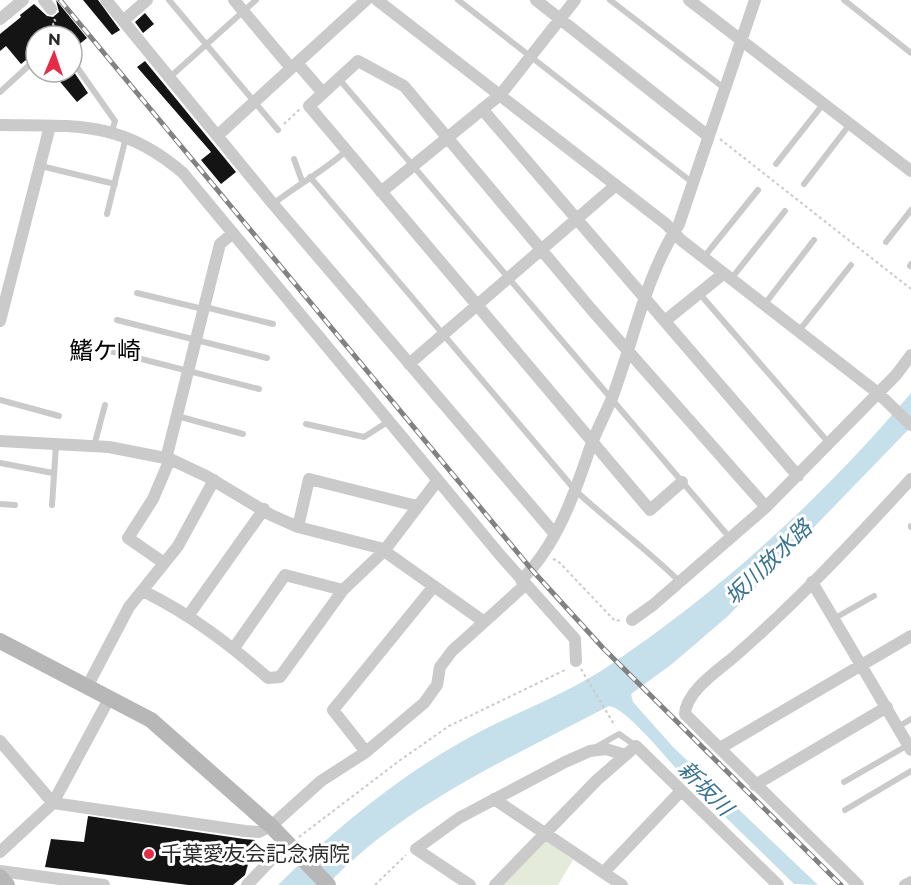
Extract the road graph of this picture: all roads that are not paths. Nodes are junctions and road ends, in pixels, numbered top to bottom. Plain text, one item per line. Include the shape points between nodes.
1 (23, 0) edge
2 (106, 0) edge
3 (147, 0) edge
4 (169, 0) edge
5 (234, 0) edge
6 (256, 0) edge
7 (366, 0) edge
8 (377, 0) edge
9 (458, 0) edge
10 (536, 0) edge
11 (575, 0) edge
12 (610, 0) edge
13 (689, 0) edge
14 (755, 0) edge
15 (844, 0) edge
16 (244, 11) junction
17 (0, 19) edge
18 (561, 19) junction
19 (123, 21) junction
20 (742, 41) junction
21 (206, 45) junction
22 (911, 53) edge
23 (531, 57) junction
24 (294, 66) junction
25 (24, 71) edge
26 (84, 77) edge
27 (170, 77) junction
28 (339, 79) junction
29 (724, 88) junction
30 (0, 92) edge
31 (323, 93) junction
32 (501, 94) junction
33 (824, 102) junction
34 (254, 103) junction
35 (482, 109) junction
36 (850, 123) junction
37 (0, 125) edge
38 (50, 126) junction
39 (278, 130) road end
40 (112, 131) junction
41 (709, 134) junction
42 (126, 136) junction
43 (217, 136) junction
44 (448, 137) junction
45 (346, 151) junction
46 (294, 159) dead end
47 (776, 164) dead end
48 (41, 166) junction
49 (414, 166) junction
50 (911, 171) edge
51 (310, 177) junction
52 (302, 181) junction
53 (693, 183) junction
54 (115, 184) junction
55 (804, 184) dead end
56 (616, 185) junction
57 (758, 190) dead end
58 (381, 192) junction
59 (273, 204) junction
60 (911, 210) edge
61 (785, 211) dead end
62 (107, 214) dead end
63 (577, 220) junction
64 (674, 231) junction
65 (233, 233) junction
66 (814, 240) dead end
67 (886, 242) dead end
68 (542, 248) junction
69 (704, 257) junction
70 (851, 265) dead end
71 (6, 276) edge
72 (508, 277) junction
73 (727, 277) junction
74 (138, 292) dead end
75 (699, 293) junction
76 (645, 296) junction
77 (477, 305) junction
78 (764, 306) junction
79 (204, 308) junction
80 (117, 320) dead end
81 (666, 320) junction
82 (0, 321) edge
83 (273, 324) dead end
84 (798, 333) junction
85 (444, 334) junction
86 (195, 340) junction
87 (628, 349) junction
88 (110, 351) dead end
89 (911, 355) edge
90 (267, 358) dead end
91 (409, 364) junction
92 (188, 371) junction
93 (259, 389) dead end
94 (878, 393) junction
95 (612, 398) junction
96 (0, 400) edge
97 (105, 405) dead end
98 (59, 416) dead end
99 (177, 416) junction
100 (389, 421) junction
101 (306, 424) dead end
102 (911, 425) edge
103 (243, 434) dead end
104 (0, 441) edge
105 (593, 441) junction
106 (828, 442) junction
107 (56, 445) junction
108 (94, 446) junction
109 (168, 459) junction
110 (0, 463) edge
111 (53, 473) junction
112 (798, 476) junction
113 (911, 479) edge
114 (214, 480) junction
115 (438, 480) junction
116 (682, 482) junction
117 (575, 490) junction
118 (0, 504) edge
119 (15, 505) dead end
120 (52, 505) dead end
121 (417, 506) junction
122 (766, 507) junction
123 (264, 509) junction
124 (298, 527) junction
125 (554, 533) junction
126 (731, 539) junction
127 (384, 551) junction
128 (164, 563) junction
129 (523, 582) junction
130 (680, 582) junction
131 (812, 582) junction
132 (434, 586) junction
133 (343, 590) junction
134 (143, 591) junction
135 (874, 596) dead end
136 (188, 616) junction
137 (835, 618) junction
138 (632, 620) road end
139 (483, 621) junction
140 (911, 636) edge
141 (0, 640) edge
142 (234, 648) junction
143 (576, 661) road end
144 (861, 665) junction
145 (88, 686) junction
146 (110, 697) junction
147 (887, 707) junction
148 (911, 719) edge
149 (898, 727) junction
150 (0, 741) edge
151 (636, 746) junction
152 (910, 747) edge
153 (720, 748) junction
154 (590, 751) junction
155 (366, 752) junction
156 (625, 755) junction
157 (911, 771) edge
158 (844, 782) dead end
159 (755, 785) junction
160 (681, 791) junction
161 (494, 799) junction
162 (54, 803) junction
163 (845, 810) dead end
164 (271, 826) junction
165 (545, 832) junction
166 (292, 843) junction
167 (0, 852) edge
168 (0, 871) edge
169 (604, 872) junction
170 (0, 877) edge
171 (463, 883) edge
172 (7, 885) edge
173 (104, 885) edge
174 (247, 885) edge
175 (328, 885) edge
176 (495, 885) edge
177 (622, 885) edge
178 (778, 885) edge
179 (858, 885) edge

1 - 17 street
2 - 19 street
3 - 19 street
4 - 21 lane
5 - 16 street
6 - 16 lane
7 - 24 street
8 - 32 street
9 - 23 lane
10 - 18 street
11 - 18 street
12 - 29 lane
13 - 20 street
14 - 20 street
15 - 22 lane
16 - 21 lane
16 - 24 street
18 - 23 street
18 - 41 street
19 - 27 street
20 - 29 street
20 - 33 street
21 - 27 lane
21 - 34 lane
23 - 32 street
23 - 53 lane
24 - 31 street
24 - 34 street
25 - 30 lane
26 - 40 lane via 115,121
27 - 43 street
28 - 31 street
28 - 44 street via 358,60 404,86
28 - 49 lane
29 - 41 street
31 - 45 street via 309,106
32 - 35 street
32 - 56 street
33 - 36 street
33 - 47 lane
34 - 39 lane
34 - 43 street
35 - 44 street
35 - 63 street
36 - 50 street
36 - 55 lane
37 - 38 street
38 - 40 street
38 - 48 street
40 - 42 street
41 - 53 street
42 - 54 lane
42 - 65 street via 152,149 183,173
43 - 59 street
44 - 49 street
44 - 68 street
45 - 51 lane
45 - 58 street
46 - 52 lane
48 - 54 lane
48 - 71 street
49 - 58 street
49 - 72 lane
51 - 52 lane
51 - 85 lane
52 - 59 lane
53 - 64 street
54 - 62 lane
56 - 63 street
56 - 64 street
57 - 69 lane
58 - 77 street
59 - 91 street
60 - 67 lane
61 - 73 lane
63 - 68 street
63 - 76 street
64 - 69 street
64 - 76 street
65 - 79 street via 220,244
65 - 100 street
66 - 78 lane
68 - 72 street
68 - 87 street
69 - 73 street
70 - 84 lane
71 - 82 street
72 - 77 street
72 - 95 lane
73 - 75 street
73 - 78 street
74 - 79 lane
75 - 81 street
75 - 106 lane
76 - 81 street
76 - 87 street
77 - 85 street
77 - 105 street
78 - 84 street
79 - 83 lane
79 - 86 street
80 - 86 lane
81 - 112 street
84 - 94 street
85 - 91 street
85 - 117 lane
86 - 90 lane
86 - 92 street
87 - 95 street
87 - 122 street
88 - 92 lane
89 - 94 street
91 - 125 street
92 - 93 lane
92 - 99 street
94 - 102 street
94 - 106 street
95 - 105 street
95 - 116 lane
96 - 98 lane
97 - 108 lane
99 - 103 lane
99 - 109 street
100 - 101 lane via 364,437
100 - 115 street
104 - 107 street
105 - 116 street via 650,510
105 - 117 street
106 - 112 street
107 - 108 street
107 - 111 lane
108 - 109 street
109 - 114 street
109 - 128 street via 153,499 128,538
110 - 111 lane
111 - 120 lane
112 - 122 street
113 - 131 street
114 - 123 street
114 - 128 street via 178,546
115 - 121 street
115 - 129 street
116 - 126 lane
117 - 125 street
117 - 130 lane
118 - 119 lane
121 - 124 street via 309,479
121 - 127 street
122 - 126 street
123 - 124 street
123 - 136 street
124 - 127 street
125 - 129 street
126 - 130 street
127 - 132 street
127 - 133 street
128 - 134 street
129 - 139 street
129 - 143 street via 575,639
130 - 138 street
131 - 137 street
131 - 153 street via 686,705 685,714
132 - 139 street
132 - 155 street via 333,710
133 - 142 street via 285,575
133 - 142 street via 280,677 268,678
134 - 136 street
134 - 145 street via 129,607
135 - 137 lane
136 - 142 street
137 - 144 street
139 - 155 street via 440,667 432,694
140 - 144 street
141 - 145 main road
144 - 147 street
144 - 153 street
145 - 146 main road
146 - 162 street
146 - 164 main road via 151,720
147 - 149 street
147 - 159 street
148 - 149 lane
149 - 152 street
150 - 162 street
151 - 154 lane via 619,734
151 - 156 street
151 - 160 street
152 - 158 lane
153 - 159 street
154 - 156 street via 606,749
154 - 161 street
155 - 164 street via 321,781
156 - 165 street
157 - 163 lane
159 - 179 street
160 - 169 street
160 - 178 street
161 - 165 street
161 - 171 street via 416,849
162 - 164 street via 245,831 259,832
162 - 167 street
164 - 166 main road
165 - 169 street
165 - 176 street
166 - 174 street
166 - 175 main road
168 - 173 street
169 - 177 street
170 - 172 main road

